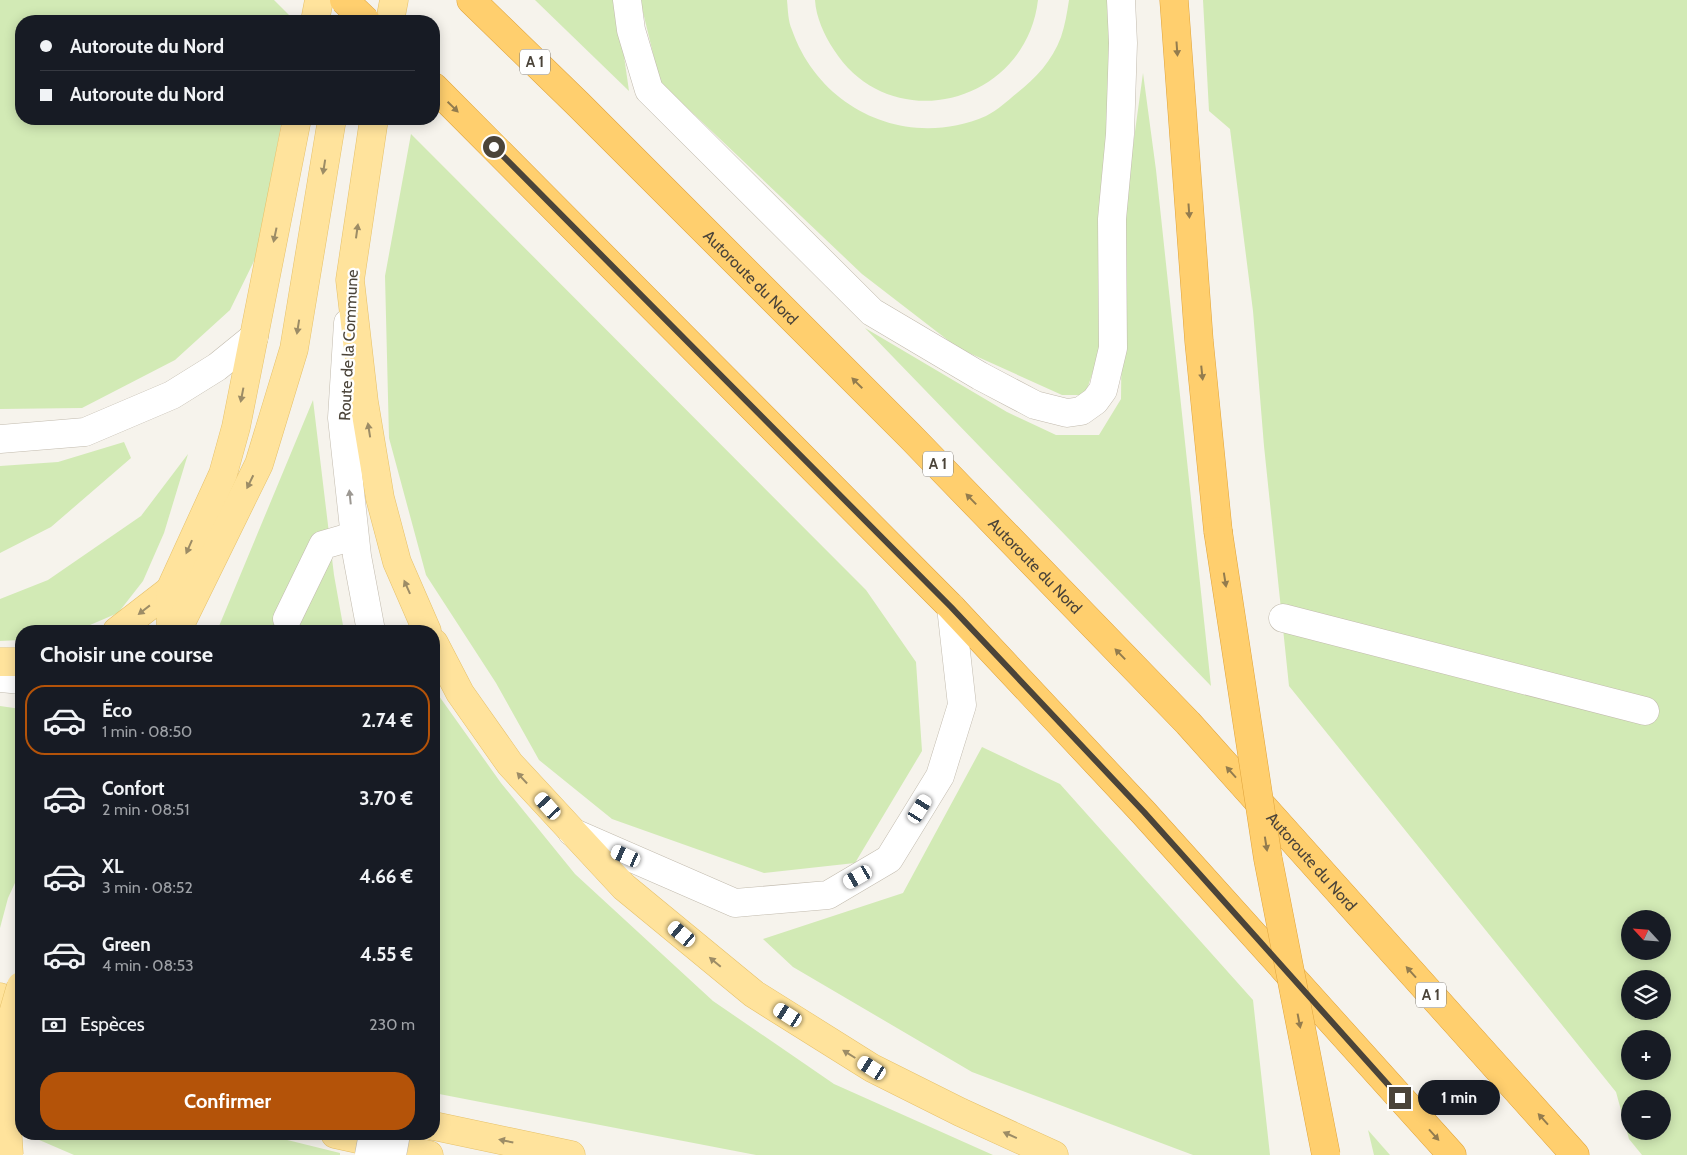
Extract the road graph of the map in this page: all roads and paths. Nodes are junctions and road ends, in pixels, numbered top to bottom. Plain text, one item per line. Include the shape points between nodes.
1 (319, 0) edge
2 (344, 0) edge
3 (352, 0) edge
4 (394, 0) edge
5 (471, 0) edge
6 (627, 0) edge
7 (1121, 0) edge
8 (1174, 0) edge
9 (316, 15) edge
10 (349, 15) edge
11 (360, 15) edge
12 (391, 15) edge
13 (440, 94) edge
14 (296, 125) edge
15 (331, 125) edge
16 (373, 125) edge
17 (350, 280) junction
18 (254, 337) junction
19 (0, 438) edge
20 (354, 536) junction
21 (170, 590) junction
22 (951, 607) junction
23 (1283, 618) dead end
24 (287, 619) dead end
25 (125, 625) edge
26 (171, 625) edge
27 (180, 625) edge
28 (370, 625) edge
29 (425, 625) edge
30 (440, 655) edge
31 (0, 662) edge
32 (15, 662) edge
33 (0, 678) edge
34 (15, 679) edge
35 (1646, 711) dead end
36 (572, 832) junction
37 (0, 997) edge
38 (15, 1003) edge
39 (15, 1007) edge
40 (0, 1045) edge
41 (15, 1049) edge
42 (440, 1127) edge
43 (362, 1140) edge
44 (372, 1140) edge
45 (395, 1140) edge
46 (0, 1147) edge
47 (9, 1155) edge
48 (19, 1155) edge
49 (369, 1155) edge
50 (392, 1155) edge
51 (429, 1155) edge
52 (571, 1155) edge
53 (1054, 1155) edge
54 (1326, 1155) edge
55 (1452, 1155) edge
56 (1575, 1155) edge

1 - 9 main road
2 - 11 highway, bridge
3 - 10 main road
4 - 12 main road
56 -> 5 highway, Autoroute du Nord / A 1 via 1181,716 903,429
6 - 7 street via 631,30 649,90 872,312 1035,405 1067,413 1081,410 1103,390 1113,348 1112,219 1120,134
8 -> 54 highway, bridge via 1198,341 1218,531 1268,859
13 -> 22 highway
14 -> 18 main road
15 -> 27 main road via 294,350 259,464
17 -> 16 main road, Route de la Commune
20 -> 17 street, Route de la Commune via 342,418
29 -> 17 main road via 396,562 380,498 364,402
18 - 19 street via 217,367 172,395 85,432
18 -> 21 main road via 223,474
20 - 24 street via 323,544
20 - 28 street, Route de la Commune
21 -> 25 main road
21 - 26 main road
22 - 36 street via 962,705 940,776 889,859 828,895 735,903
22 -> 55 highway via 1144,812
23 - 35 street
36 -> 30 main road via 510,764 460,693
31 - 32 main road
33 - 34 street
53 -> 36 main road via 872,1068 754,994 624,887
37 - 38 main road
39 - 47 main road, bridge via 10,1024 6,1110
40 - 41 main road
52 -> 42 main road
43 - 51 main road
44 - 49 street, bridge
45 - 50 street, bridge
46 - 48 highway

